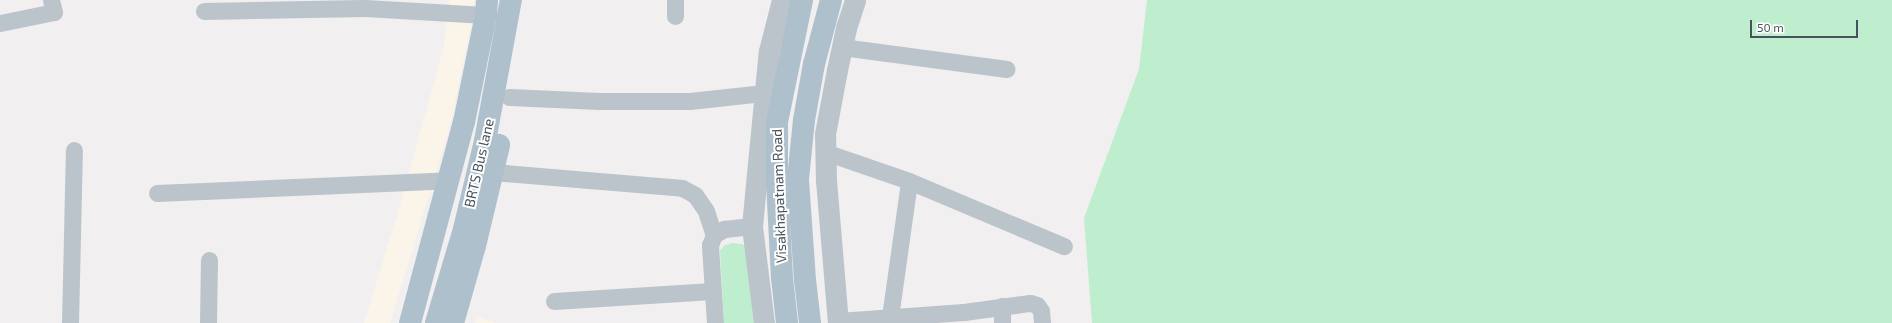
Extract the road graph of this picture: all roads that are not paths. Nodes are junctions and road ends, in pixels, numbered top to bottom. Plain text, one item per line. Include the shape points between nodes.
1 (52, 0) edge
2 (511, 0) edge
3 (527, 0) edge
4 (782, 0) edge
5 (802, 0) edge
6 (831, 0) edge
7 (855, 0) edge
8 (340, 4) edge
9 (487, 8) edge
10 (204, 11) dead end
11 (0, 23) edge
12 (842, 47) junction
13 (1007, 69) dead end
14 (764, 93) junction
15 (509, 97) junction
16 (74, 150) dead end
17 (825, 152) junction
18 (493, 172) junction
19 (449, 180) junction
20 (909, 181) junction
21 (157, 193) dead end
22 (752, 226) junction
23 (714, 235) junction
24 (1064, 246) dead end
25 (209, 260) dead end
26 (712, 291) junction
27 (554, 301) dead end
28 (1002, 315) edge
29 (890, 317) junction
30 (838, 322) edge
31 (70, 323) edge
32 (208, 323) edge
33 (410, 323) edge
34 (436, 323) edge
35 (453, 323) edge
36 (715, 323) edge
37 (764, 323) edge
38 (787, 323) edge
39 (810, 323) edge
40 (1042, 323) edge

1 - 11 street via 54,12
2 - 34 main road, BRTS Bus lane via 485,141 464,229
3 - 15 main road
4 - 14 street via 769,51
5 - 38 main road, Visakhapatnam Road via 777,122 777,196
6 - 39 main road via 811,78 798,179
7 - 12 street
8 - 9 street via 365,8
8 - 10 street
9 - 19 main road via 464,122
12 - 13 street
12 - 17 street via 825,134
14 - 15 street via 690,101 598,101
14 - 22 street
15 - 18 main road
16 - 31 street
17 - 20 street
17 - 30 street
18 - 23 street via 682,188 695,195 706,211
18 - 35 main road
19 - 21 street
19 - 33 main road
20 - 24 street
20 - 29 street
22 - 23 street via 724,229
22 - 37 street
23 - 26 street via 710,244
25 - 32 street
26 - 27 street
26 - 36 street
28 - 29 street via 964,312
28 - 40 street via 1030,303 1037,305
29 - 30 street

